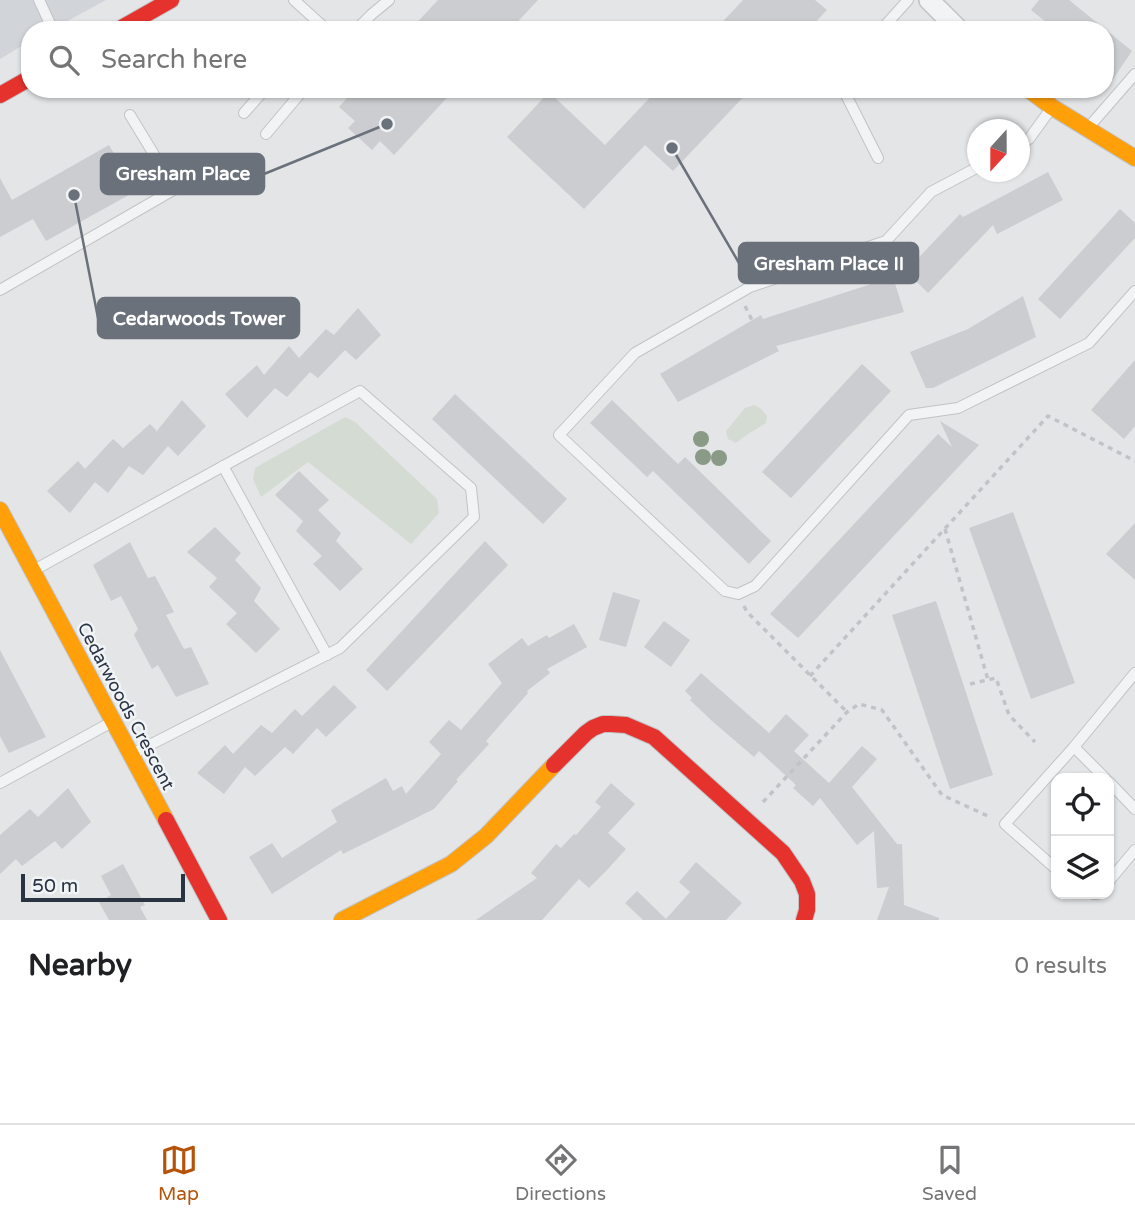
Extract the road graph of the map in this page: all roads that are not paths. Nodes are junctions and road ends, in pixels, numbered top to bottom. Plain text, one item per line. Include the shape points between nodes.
1 (39, 0) edge
2 (171, 0) edge
3 (294, 0) edge
4 (389, 0) edge
5 (908, 0) edge
6 (929, 0) edge
7 (49, 21) edge
8 (134, 21) edge
9 (315, 21) edge
10 (365, 21) edge
11 (889, 21) edge
12 (950, 21) edge
13 (1135, 74) edge
14 (21, 83) edge
15 (0, 95) edge
16 (257, 98) edge
17 (296, 98) edge
18 (848, 98) edge
19 (1040, 98) edge
20 (1052, 107) junction
21 (244, 113) dead end
22 (130, 116) dead end
23 (1088, 128) junction
24 (266, 134) dead end
25 (1030, 138) edge
26 (878, 158) dead end
27 (1135, 158) edge
28 (967, 173) edge
29 (0, 290) edge
30 (1135, 291) edge
31 (223, 466) junction
32 (0, 510) edge
33 (33, 571) junction
34 (327, 655) junction
35 (1135, 673) edge
36 (113, 722) junction
37 (1074, 747) junction
38 (131, 755) junction
39 (1100, 773) edge
40 (0, 783) edge
41 (1114, 787) edge
42 (1135, 809) edge
43 (1135, 850) edge
44 (1051, 865) edge
45 (1114, 875) edge
46 (219, 920) edge
47 (342, 920) edge
48 (804, 920) edge

1 - 7 lane
2 - 8 street
3 - 9 lane
4 - 10 lane
5 - 11 lane
6 - 12 street
13 - 23 lane
14 - 15 street
16 - 21 lane
17 - 24 lane
18 - 26 lane
19 - 20 street
20 - 23 street
20 - 25 lane
22 - 29 lane via 174,189
23 - 27 street
28 - 30 lane via 931,192 886,241 750,287 635,353 559,435 725,591 738,594 755,586 909,415 958,408 1089,343
31 - 33 lane
31 - 34 lane
31 - 34 lane via 360,391 471,488 474,517 340,648
32 - 33 street, Cedarwoods Crescent
33 - 36 street, Cedarwoods Crescent
34 - 38 lane
35 - 37 lane
36 - 38 street, Cedarwoods Crescent
36 - 40 lane
37 - 39 lane
37 - 44 lane via 1005,824
38 - 46 street, Cedarwoods Crescent
41 - 42 lane
43 - 45 lane
47 - 48 street via 451,864 486,836 577,740 594,727 609,723 629,725 654,737 783,853 807,894

